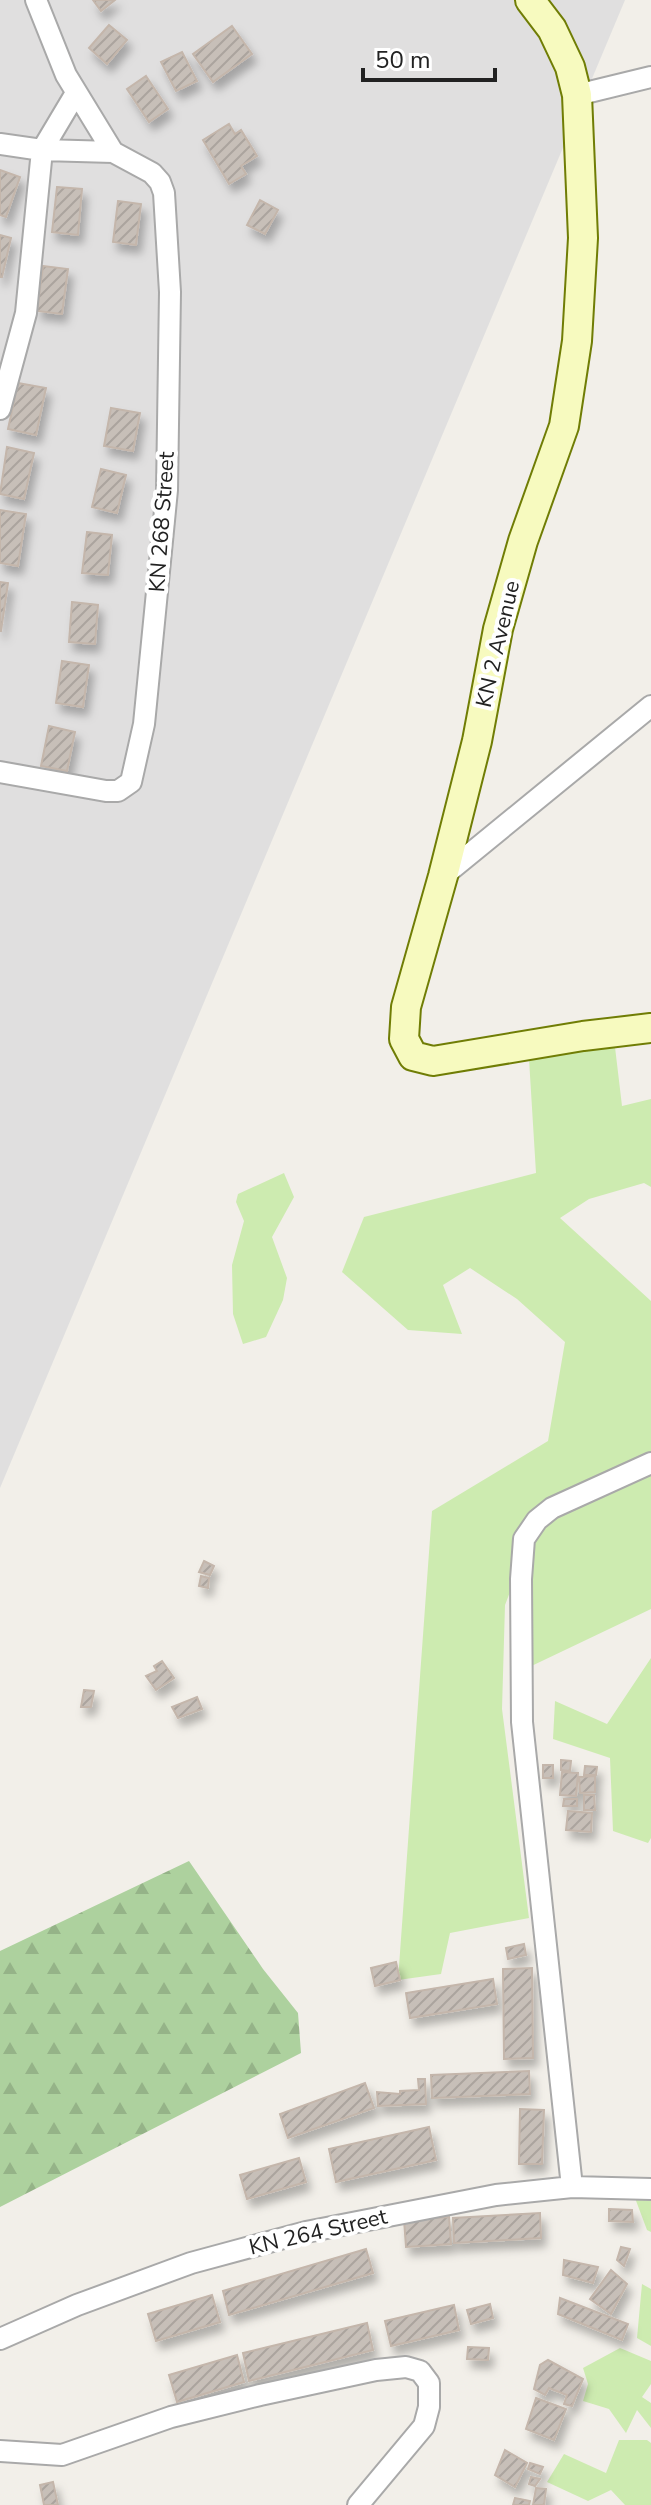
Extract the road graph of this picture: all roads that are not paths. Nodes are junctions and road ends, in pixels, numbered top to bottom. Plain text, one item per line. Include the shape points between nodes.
1 (36, 0) edge
2 (530, 0) edge
3 (651, 77) edge
4 (76, 93) junction
5 (577, 95) junction
6 (0, 144) edge
7 (42, 150) junction
8 (113, 152) junction
9 (0, 409) edge
10 (651, 706) edge
11 (0, 772) edge
12 (443, 876) junction
13 (651, 1028) edge
14 (651, 1463) edge
15 (572, 2187) junction
16 (651, 2189) edge
17 (0, 2339) edge
18 (0, 2451) edge
19 (358, 2505) edge

1 - 4 street
2 - 5 main road, KN 2 Avenue via 552,29
3 - 5 street
4 - 7 street
4 - 8 street
5 - 12 main road, KN 2 Avenue via 583,238 577,341 564,426 498,629
6 - 7 street
7 - 8 street
7 - 9 street via 26,313
8 - 11 street, KN 268 Street via 160,182 169,264 167,490 144,724 131,782 118,791
10 - 12 street
12 - 13 main road, KN 2 Avenue via 406,1007 404,1039 413,1056 433,1061
14 - 15 street via 552,1508 524,1539 522,1722
15 - 16 street, KN 264 Street
15 - 17 street, KN 264 Street via 437,2205 306,2232 191,2263
18 - 19 street via 62,2455 171,2417 260,2395 376,2370 420,2371 429,2383 424,2426

